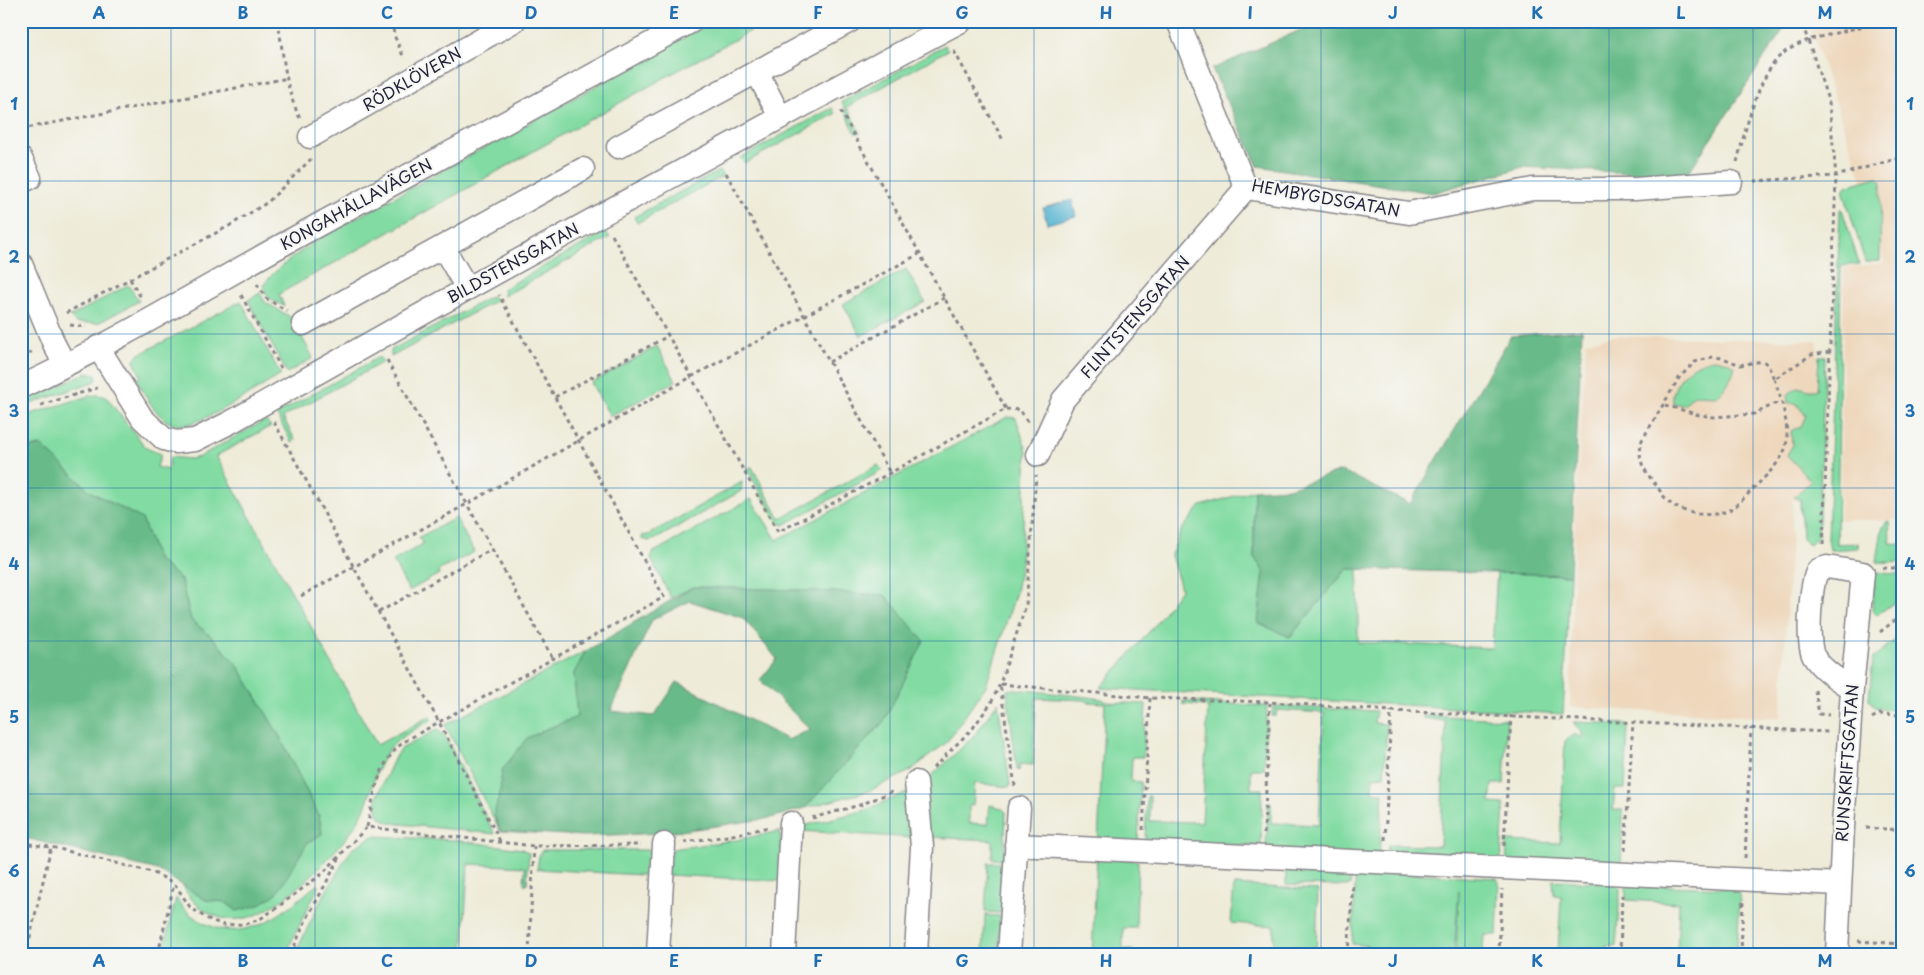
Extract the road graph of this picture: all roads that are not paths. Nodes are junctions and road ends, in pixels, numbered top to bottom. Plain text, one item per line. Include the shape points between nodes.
1 (514, 21) edge
2 (692, 21) edge
3 (850, 21) edge
4 (1178, 21) edge
5 (952, 26) edge
6 (757, 72) junction
7 (780, 117) junction
8 (310, 137) road end
9 (618, 147) dead end
10 (21, 159) edge
11 (584, 169) dead end
12 (21, 182) edge
13 (1731, 182) road end
14 (1246, 188) junction
15 (443, 247) junction
16 (21, 264) edge
17 (467, 288) junction
18 (303, 324) road end
19 (98, 348) junction
20 (65, 365) junction
21 (21, 387) edge
22 (1038, 455) road end
23 (1852, 689) junction
24 (916, 782) road end
25 (1018, 808) road end
26 (791, 823) road end
27 (664, 844) road end
28 (1016, 845) junction
29 (1840, 884) junction
30 (1837, 947) edge
31 (658, 954) edge
32 (784, 954) edge
33 (916, 954) edge
34 (1009, 954) edge

1 - 8 street, RÖDKLÖVERN
2 - 19 street, KONGAHÄLLAVÄGEN
3 - 6 street
4 - 14 street, HEMBYGDSGATAN
5 - 7 street, BILDSTENSGATAN
6 - 7 street
6 - 9 street
7 - 17 street, BILDSTENSGATAN
10 - 12 street via 30,178
11 - 15 street
13 - 14 street, HEMBYGDSGATAN via 1635,189 1533,189 1410,213
14 - 22 street, FLINTSTENSGATAN via 1062,400
15 - 17 street
15 - 18 street
16 - 20 street
17 - 19 street, BILDSTENSGATAN via 194,440 164,440 142,418
19 - 20 street, KONGAHÄLLAVÄGEN
20 - 21 street, KONGAHÄLLAVÄGEN
23 - 23 street, RUNSKRIFTSGATAN via 1863,573 1827,567 1818,570 1812,583 1810,648 1830,674
23 - 29 street, RUNSKRIFTSGATAN via 1844,733
24 - 33 street via 922,846
25 - 28 street
26 - 32 street
27 - 31 street
28 - 29 street
28 - 34 street
29 - 30 street, RUNSKRIFTSGATAN

